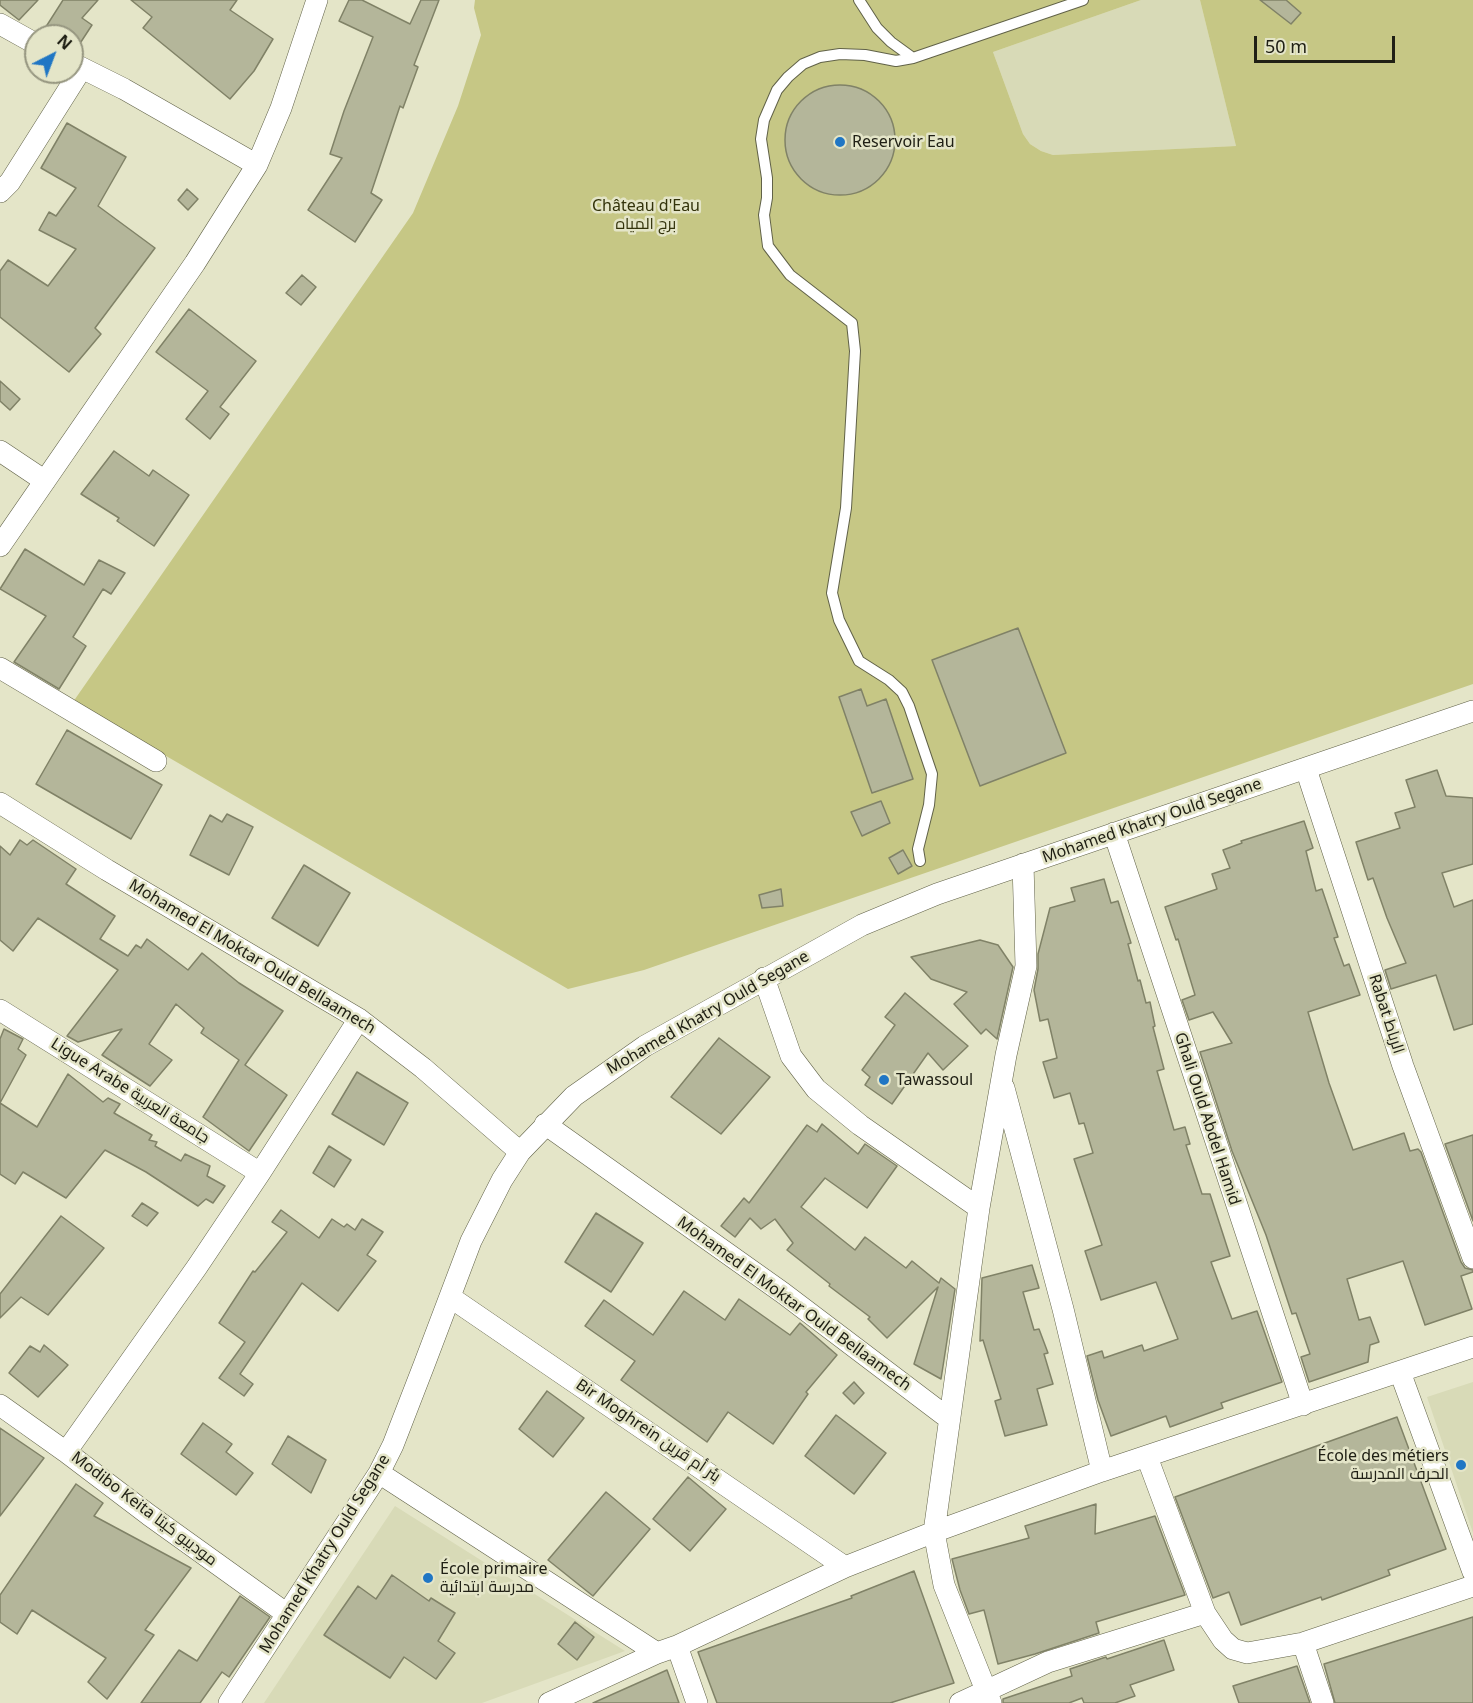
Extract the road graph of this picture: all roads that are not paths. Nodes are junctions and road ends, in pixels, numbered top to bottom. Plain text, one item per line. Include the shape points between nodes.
1 (317, 0) edge
2 (859, 0) edge
3 (1083, 0) edge
4 (0, 24) edge
5 (24, 37) edge
6 (913, 58) junction
7 (84, 69) edge
8 (66, 84) edge
9 (257, 165) junction
10 (0, 192) edge
11 (0, 451) edge
12 (45, 481) junction
13 (0, 546) edge
14 (0, 668) edge
15 (1473, 711) edge
16 (156, 761) dead end
17 (1306, 769) junction
18 (0, 803) edge
19 (1114, 832) junction
20 (920, 861) dead end
21 (1023, 864) junction
22 (764, 978) junction
23 (0, 1010) edge
24 (359, 1019) junction
25 (1002, 1083) junction
26 (545, 1124) junction
27 (520, 1152) junction
28 (260, 1173) junction
29 (979, 1208) junction
30 (1473, 1258) edge
31 (450, 1297) junction
32 (1473, 1347) edge
33 (1400, 1372) junction
34 (0, 1405) edge
35 (1303, 1405) junction
36 (948, 1418) junction
37 (66, 1452) junction
38 (1147, 1457) junction
39 (1102, 1471) junction
40 (380, 1473) junction
41 (934, 1532) junction
42 (845, 1567) junction
43 (1473, 1572) edge
44 (1473, 1586) edge
45 (1205, 1613) junction
46 (287, 1614) junction
47 (1303, 1643) junction
48 (667, 1650) junction
49 (988, 1697) edge
50 (229, 1703) edge
51 (549, 1703) edge
52 (697, 1703) edge
53 (960, 1703) edge
54 (1323, 1703) edge

1 - 9 street via 281,108
2 - 6 lane via 891,42
3 - 6 lane
4 - 5 street
6 - 20 lane via 896,61 840,54 803,64 774,96 761,139 767,178 764,215 768,246 790,275 852,323 855,351 846,508 832,593 839,620 859,662 902,692 921,740 932,774 918,849
7 - 9 street
8 - 10 street via 10,182
9 - 12 street via 195,263
11 - 12 street
12 - 13 street
14 - 16 street
15 - 17 street, Mohamed Khatry Ould Segane
17 - 19 street, Mohamed Khatry Ould Segane
17 - 30 street, Rabat الرباط via 1403,1066
18 - 24 street, Mohamed El Moktar Ould Bellaamech
19 - 21 street, Mohamed Khatry Ould Segane
19 - 35 street, Ghali Ould Abdel Hamid
21 - 22 street, Mohamed Khatry Ould Segane via 862,925
21 - 25 street via 1026,966
22 - 26 street, Mohamed Khatry Ould Segane via 645,1046 574,1096
22 - 29 street via 791,1056 816,1089 860,1125
23 - 28 street, Ligue Arabe جامعة العربية
24 - 27 street, Mohamed El Moktar Ould Bellaamech
24 - 28 street
25 - 29 street
25 - 39 street via 1046,1240
26 - 27 street, Mohamed Khatry Ould Segane
26 - 36 street, Mohamed El Moktar Ould Bellaamech via 783,1293
27 - 31 street, Mohamed Khatry Ould Segane via 471,1241
28 - 37 street
29 - 36 street
31 - 40 street, Mohamed Khatry Ould Segane
31 - 42 street, Bir Moghrein بئر أم قرين
32 - 33 street
33 - 35 street
33 - 43 street
34 - 37 street, Modibo Keita موديبو كيتا
35 - 38 street
36 - 41 street
37 - 46 street, Modibo Keita موديبو كيتا
38 - 39 street
38 - 45 street
39 - 41 street
40 - 46 street, Mohamed Khatry Ould Segane
40 - 48 street
41 - 42 street
41 - 49 street via 944,1585
42 - 48 street
44 - 47 street
45 - 47 street via 1233,1649 1247,1653
45 - 49 street via 1048,1662
46 - 50 street, Mohamed Khatry Ould Segane
47 - 54 street
48 - 51 street
48 - 52 street
49 - 53 street

